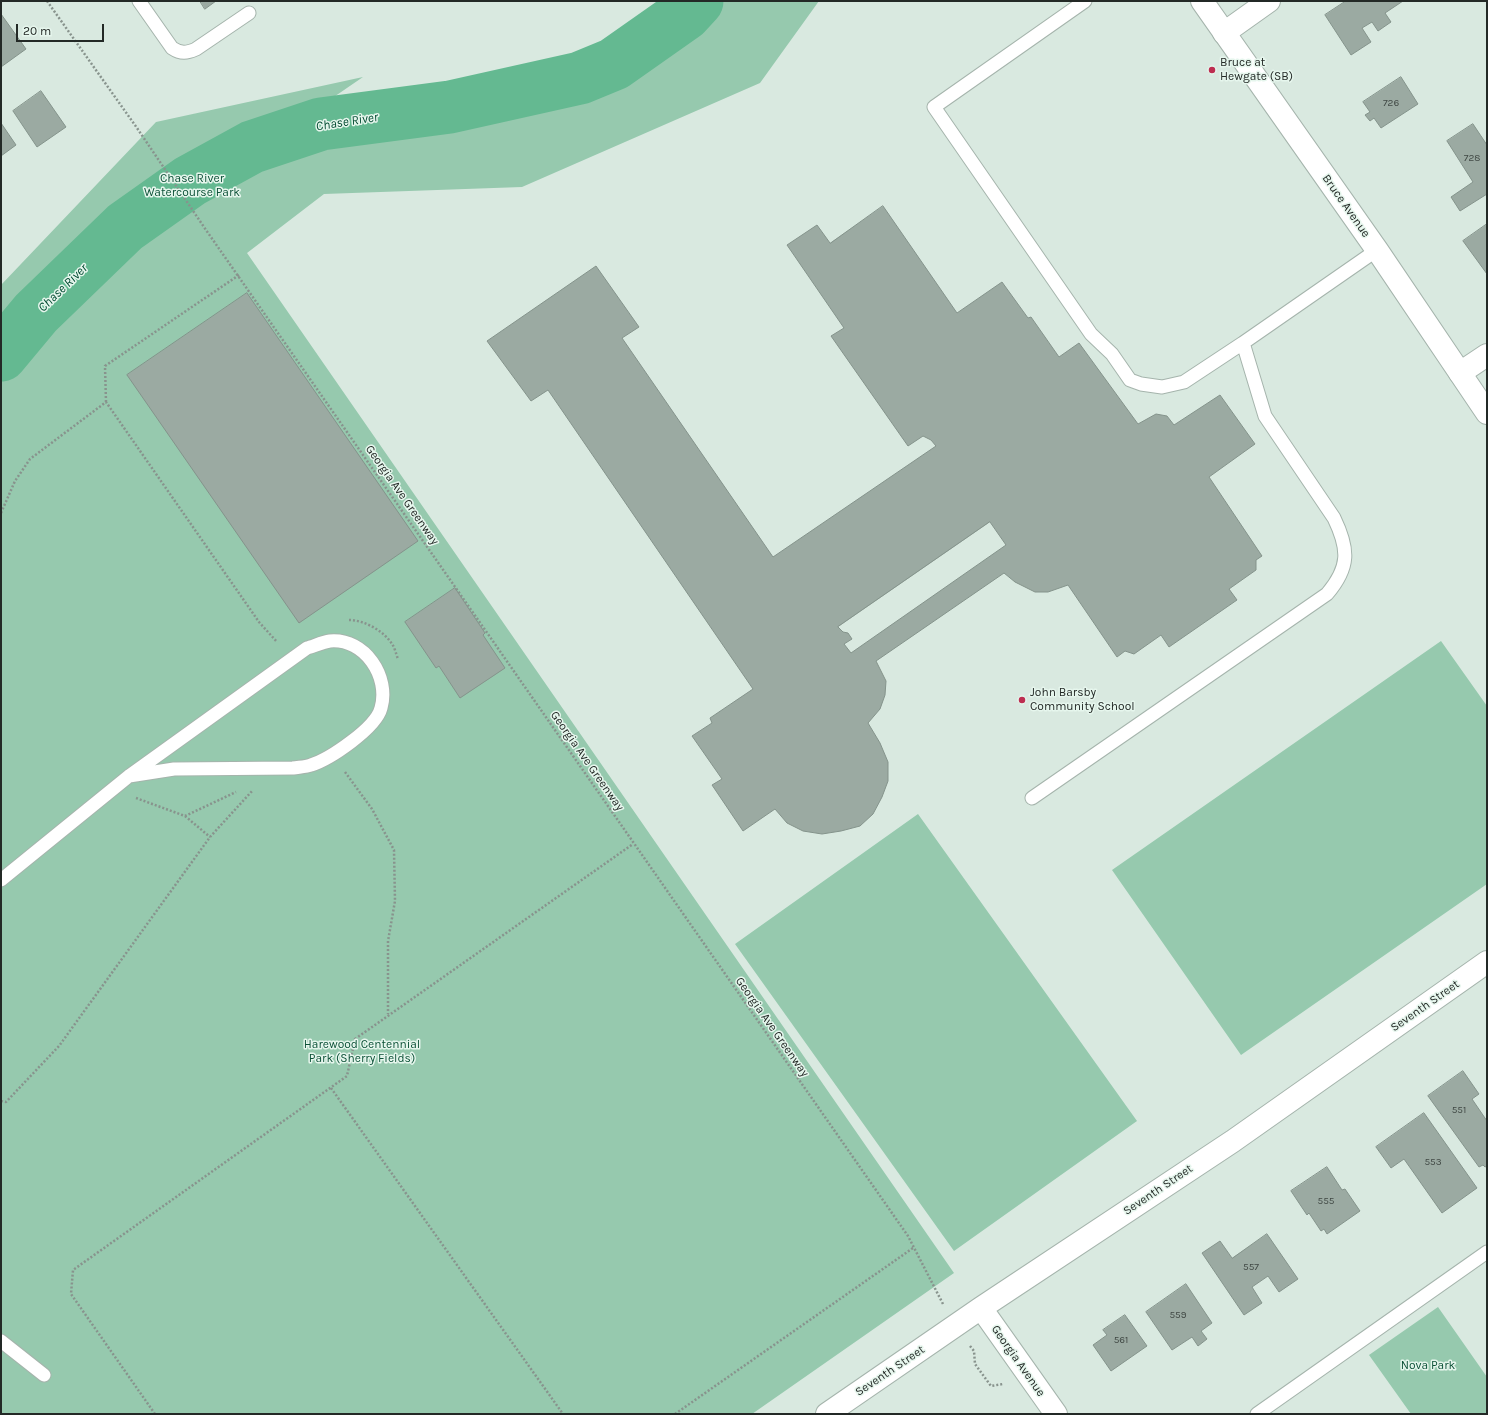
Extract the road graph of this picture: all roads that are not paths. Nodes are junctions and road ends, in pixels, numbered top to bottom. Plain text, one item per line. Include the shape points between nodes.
1 (139, 1) edge
2 (1085, 1) edge
3 (1202, 1) edge
4 (1269, 1) edge
5 (249, 13) dead end
6 (1224, 33) junction
7 (1377, 250) junction
8 (1243, 343) junction
9 (1487, 355) edge
10 (1460, 373) junction
11 (1487, 413) edge
12 (129, 776) junction
13 (1032, 798) dead end
14 (1, 880) edge
15 (1487, 962) edge
16 (1487, 1252) edge
17 (981, 1308) junction
18 (1, 1341) edge
19 (44, 1375) dead end
20 (827, 1414) edge
21 (1056, 1414) edge
22 (1257, 1414) edge

1 - 5 lane via 172,48 178,52 188,53 196,49
2 - 8 lane via 934,107 1091,334 1112,354 1130,380 1162,387 1184,382
3 - 6 street, Bruce Avenue
4 - 6 street
6 - 7 street, Bruce Avenue
7 - 8 lane
7 - 10 street, Bruce Avenue
8 - 13 lane via 1265,416 1334,518 1342,534 1345,564 1338,580 1327,594
9 - 10 street
10 - 11 street, Bruce Avenue
12 - 12 lane via 174,769 293,768 311,765 330,756 370,727 381,709 384,685 372,660 353,645 331,641 307,648
12 - 14 lane
15 - 17 street, Seventh Street via 1233,1141
16 - 22 lane
17 - 20 street, Seventh Street
17 - 21 street, Georgia Avenue
18 - 19 lane

